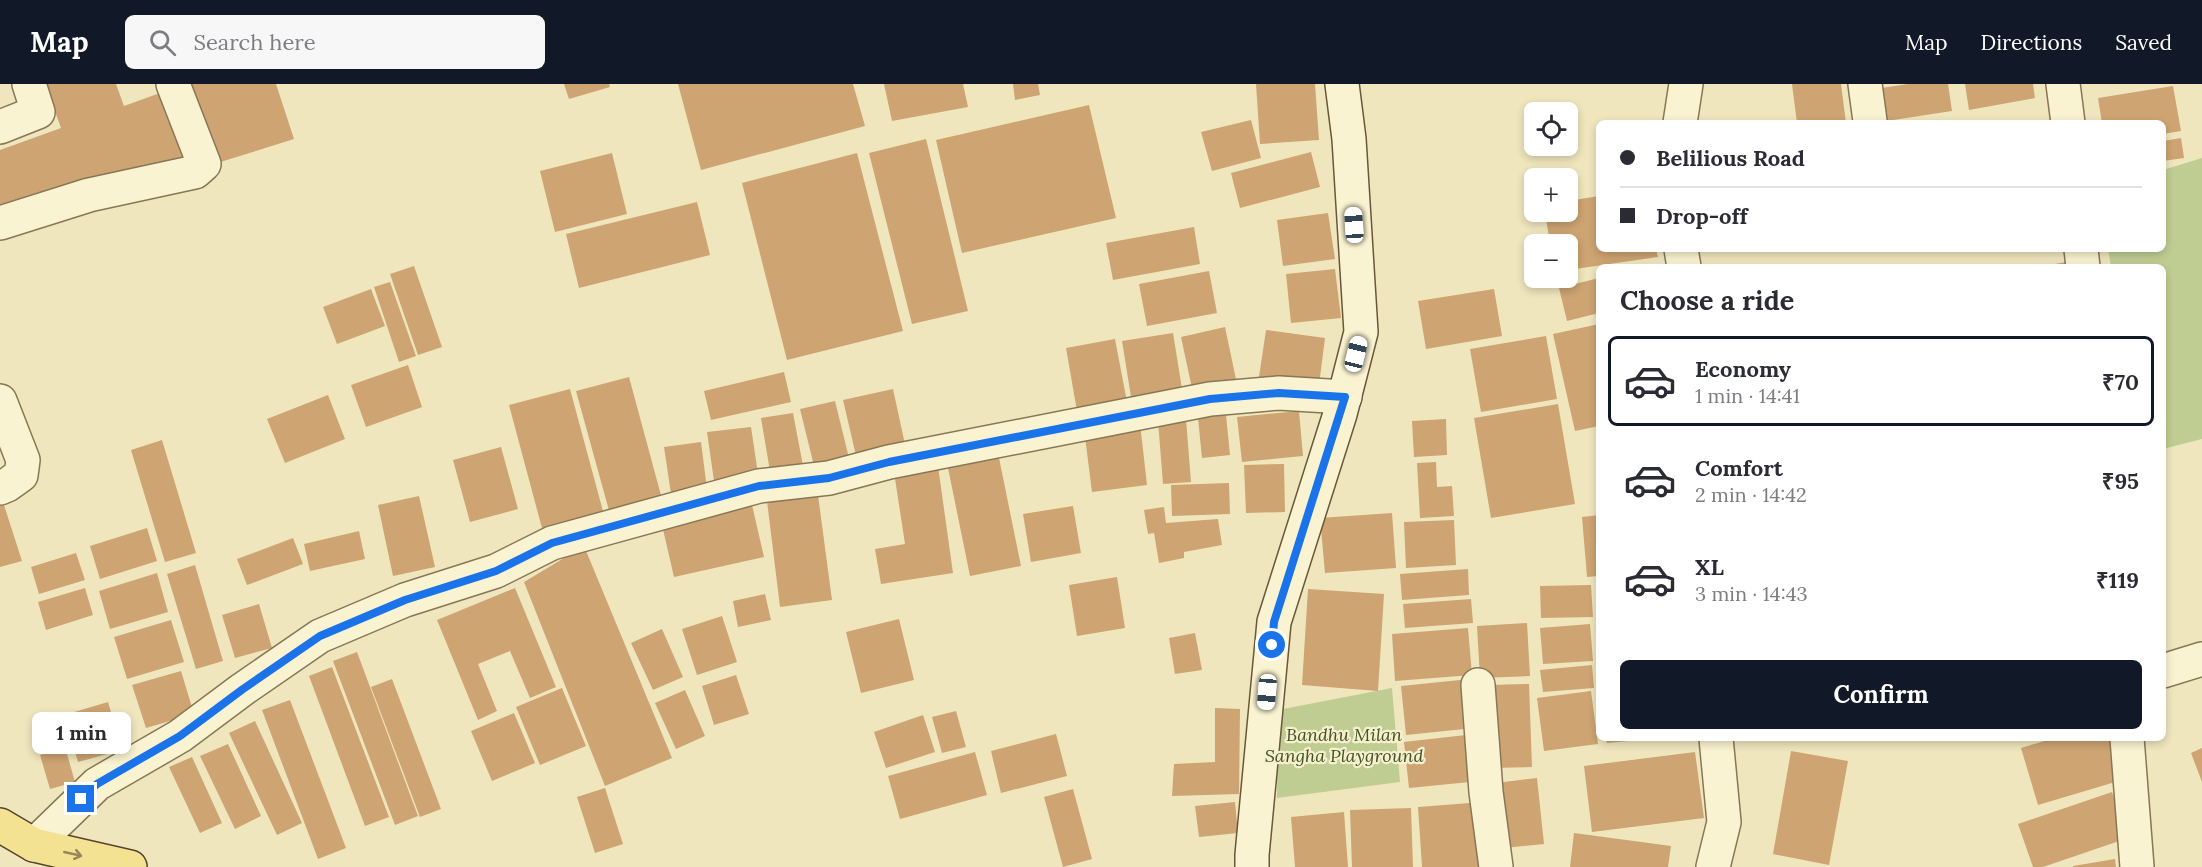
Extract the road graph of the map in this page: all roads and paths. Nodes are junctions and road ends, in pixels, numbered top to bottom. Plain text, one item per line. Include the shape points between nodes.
1 (29, 84) edge
2 (173, 84) edge
3 (1342, 84) edge
4 (1686, 84) edge
5 (1865, 84) edge
6 (2063, 84) edge
7 (1680, 120) edge
8 (1870, 120) edge
9 (2068, 120) edge
10 (0, 127) edge
11 (0, 223) edge
12 (1345, 397) junction
13 (0, 401) edge
14 (0, 488) edge
15 (2202, 659) edge
16 (2166, 670) edge
17 (1478, 686) dead end
18 (1716, 741) edge
19 (2127, 741) edge
20 (0, 825) edge
21 (34, 845) junction
22 (130, 867) edge
23 (1252, 867) edge
24 (1496, 867) edge
25 (1713, 867) edge
26 (2137, 867) edge

1 - 10 street via 38,112
2 - 11 street via 204,164 200,168 89,195
3 - 12 street via 1361,332
4 - 7 street
5 - 8 street
6 - 9 street
12 - 21 street via 1279,393 1210,399 889,462 829,478 759,486 552,543 496,571 405,600 320,636 180,736 97,784
12 - 23 street via 1274,622
13 - 14 street via 23,460 21,475
15 - 16 street
17 - 24 street
18 - 25 street via 1724,822
19 - 26 street
20 - 21 main road
21 -> 22 main road

